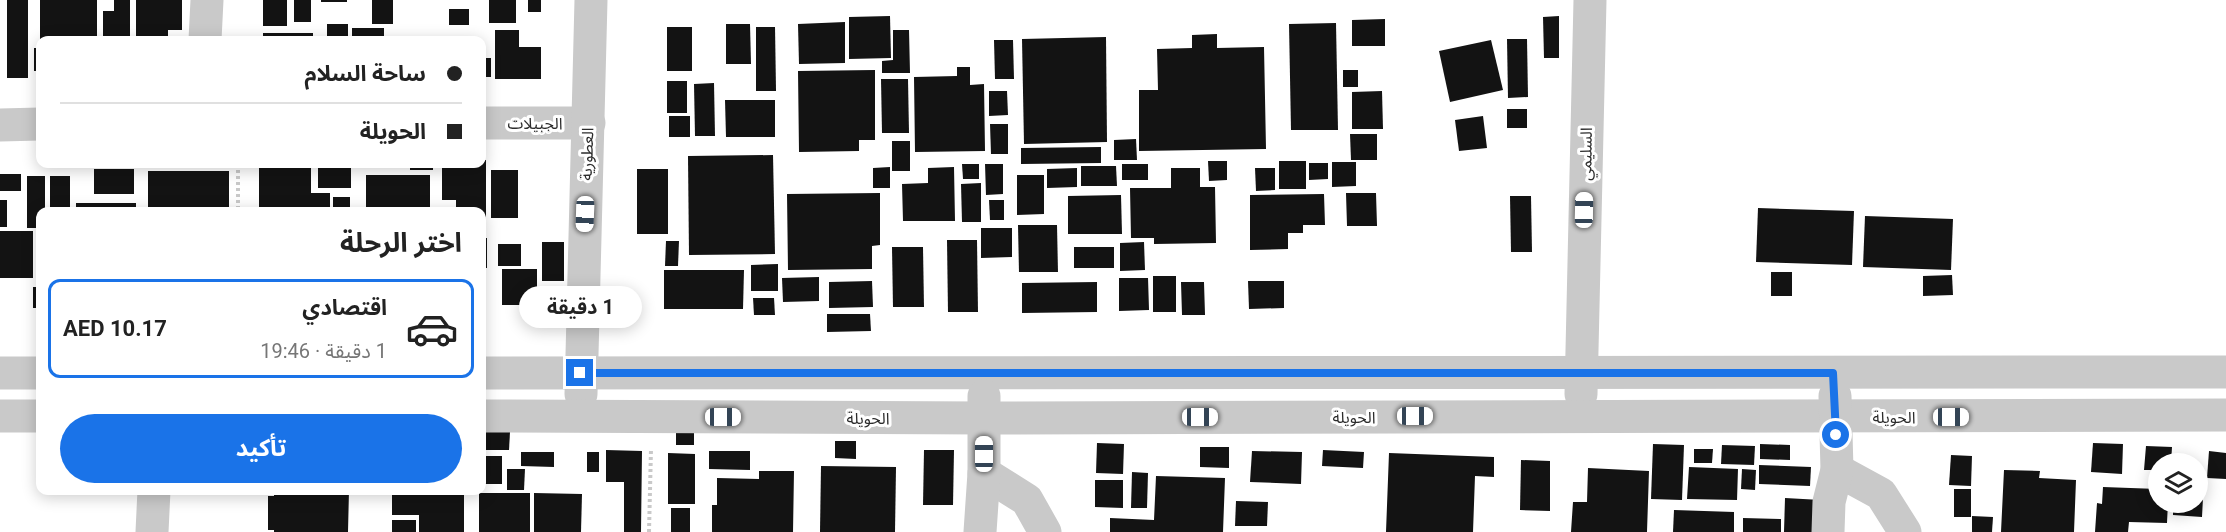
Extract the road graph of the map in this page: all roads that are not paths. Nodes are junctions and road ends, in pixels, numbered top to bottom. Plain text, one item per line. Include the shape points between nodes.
1 (207, 0) edge
2 (591, 0) edge
3 (1590, 0) edge
4 (205, 36) edge
5 (486, 123) edge
6 (588, 123) junction
7 (0, 124) edge
8 (36, 124) edge
9 (2226, 372) edge
10 (0, 373) edge
11 (36, 373) edge
12 (580, 373) junction
13 (983, 373) junction
14 (1580, 373) junction
15 (1833, 373) junction
16 (486, 374) edge
17 (0, 416) edge
18 (36, 416) edge
19 (486, 416) edge
20 (582, 416) junction
21 (1582, 416) junction
22 (2226, 416) edge
23 (1836, 417) junction
24 (985, 418) junction
25 (1836, 470) junction
26 (984, 473) junction
27 (154, 495) edge
28 (152, 532) edge
29 (980, 532) edge
30 (1045, 532) edge
31 (1828, 532) edge
32 (1905, 532) edge

1 - 4 street
2 - 6 street, العطورية
3 - 14 street, السليمي
5 - 6 street, الجبيلات
6 - 12 street, العطورية
7 - 8 street
9 - 15 street
10 - 11 street
12 - 13 street
12 - 16 street
12 - 20 street, العطورية
13 - 14 street
13 - 24 street
14 - 15 street
14 - 21 street, السليمي
15 - 23 street
17 - 18 street
19 - 20 street, الحويلة
20 - 24 street, الحويلة
21 - 23 street, الحويلة
21 - 24 street, الحويلة
22 - 23 street, الحويلة
23 - 25 street
24 - 26 street
25 - 31 street
25 - 32 street via 1881,494
26 - 29 street
26 - 30 street via 1027,500
27 - 28 street

